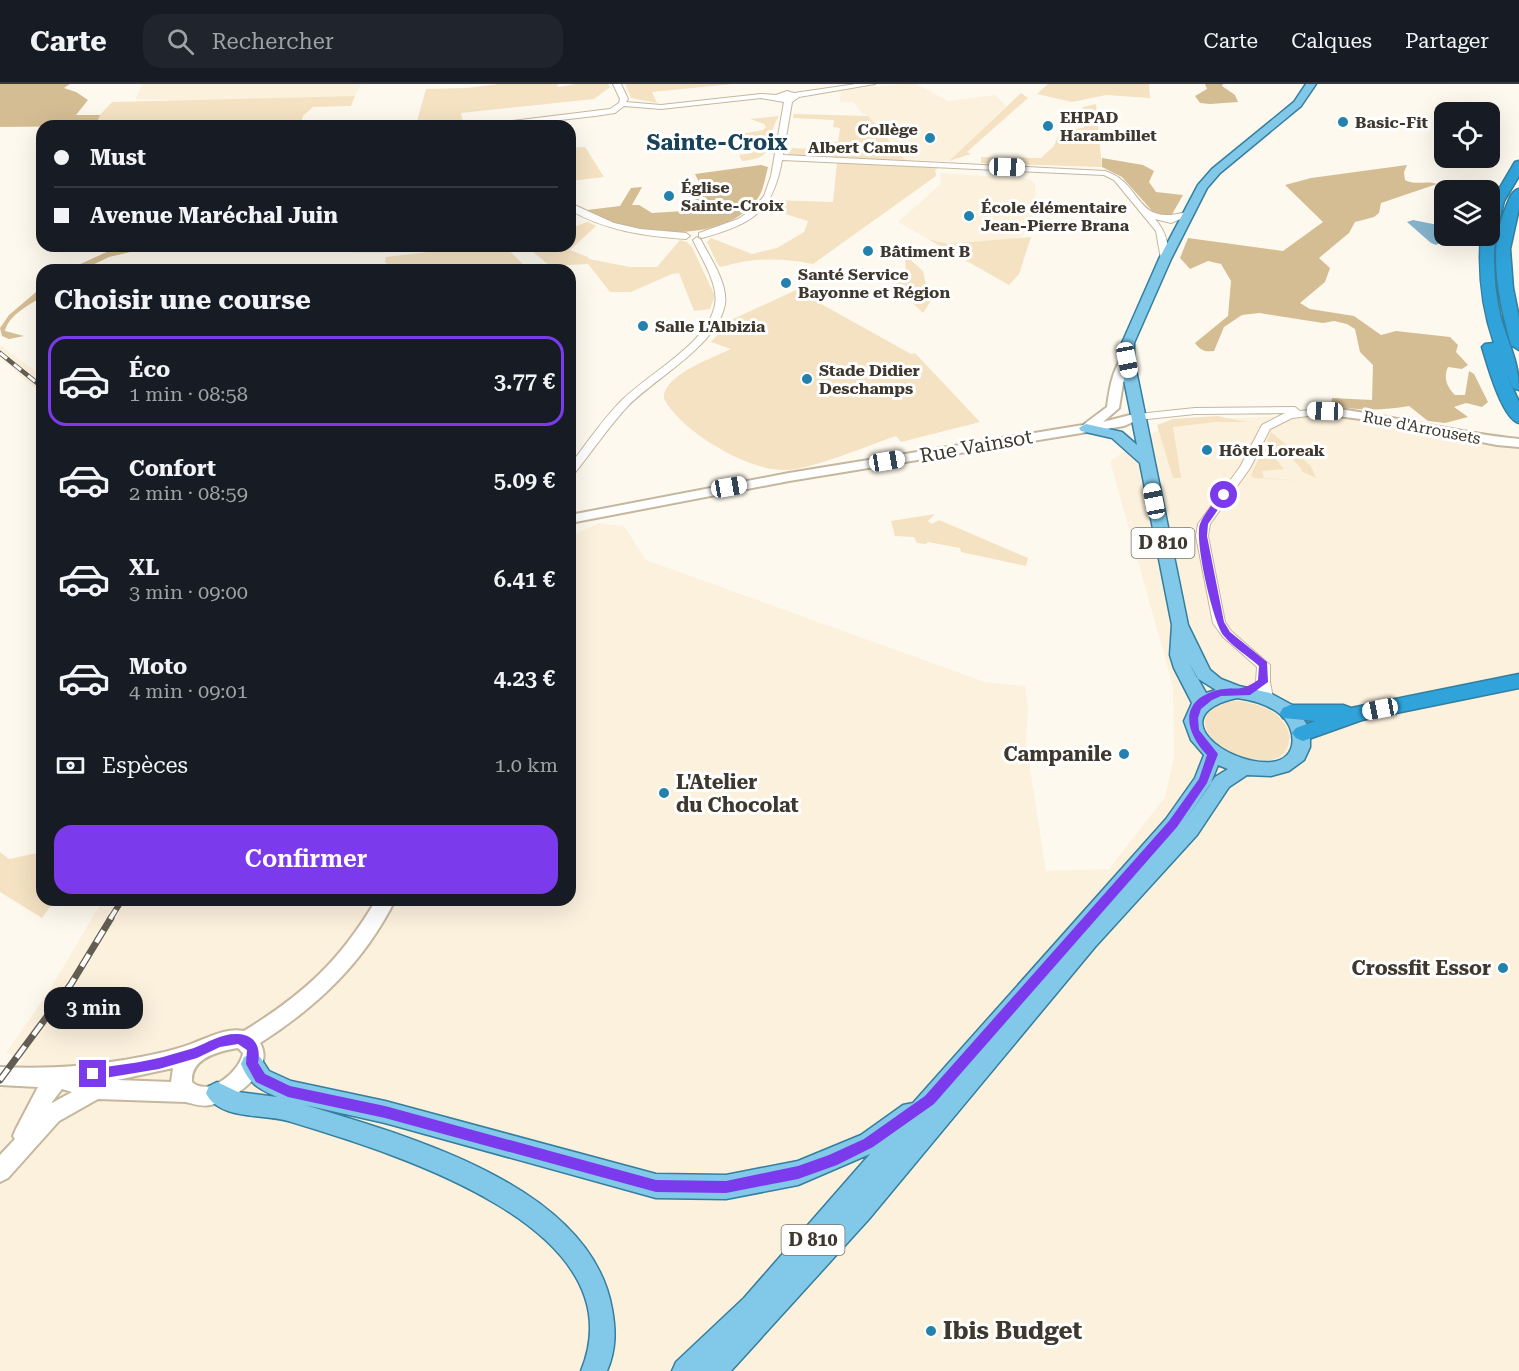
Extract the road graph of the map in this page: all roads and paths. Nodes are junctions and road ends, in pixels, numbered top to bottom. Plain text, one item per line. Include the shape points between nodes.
1 (617, 84) edge
2 (871, 84) edge
3 (1311, 84) edge
4 (791, 98) junction
5 (622, 104) junction
6 (542, 120) edge
7 (777, 157) junction
8 (1519, 165) edge
9 (1519, 193) edge
10 (1500, 198) edge
11 (576, 209) edge
12 (1148, 215) junction
13 (1186, 215) junction
14 (695, 237) junction
15 (1487, 246) edge
16 (1165, 259) junction
17 (1488, 301) junction
18 (1519, 345) edge
19 (1127, 360) junction
20 (1519, 385) edge
21 (1325, 411) joint
22 (1287, 412) junction
23 (1138, 417) junction
24 (1519, 418) edge
25 (1086, 428) junction
26 (1519, 443) edge
27 (1146, 460) junction
28 (576, 465) edge
29 (636, 506) junction
30 (576, 518) edge
31 (576, 524) edge
32 (1180, 626) junction
33 (1519, 681) edge
34 (1264, 690) junction
35 (1519, 690) edge
36 (1242, 692) junction
37 (1443, 697) junction
38 (1201, 703) junction
39 (1290, 712) junction
40 (1359, 713) junction
41 (1303, 733) junction
42 (1213, 754) junction
43 (1243, 768) junction
44 (382, 906) edge
45 (246, 1041) junction
46 (197, 1052) junction
47 (252, 1064) junction
48 (0, 1076) edge
49 (57, 1079) junction
50 (96, 1089) junction
51 (187, 1092) junction
52 (217, 1093) junction
53 (930, 1100) junction
54 (411, 1119) junction
55 (399, 1146) junction
56 (5, 1166) edge
57 (715, 1370) edge
58 (594, 1371) edge
59 (685, 1371) edge

1 - 5 street via 624,99
2 - 4 street via 806,92
3 - 13 main road, D 810 via 1298,104 1216,171
4 - 5 street via 761,96 661,107
4 - 7 street
5 - 6 street via 612,111
7 - 12 street via 1099,171 1117,178
7 - 14 street via 773,186 762,205 741,221
8 - 10 highway
9 - 18 highway via 1506,234 1503,272
11 - 14 street via 625,230
12 - 13 street via 1171,220
12 - 16 street via 1163,239
13 - 16 main road, D 810
14 - 28 street via 719,291 721,304 715,320 700,338 626,402
15 - 17 highway
16 - 19 main road, D 810 via 1128,343
17 - 20 highway
17 - 24 highway via 1482,309 1493,361
19 - 23 main road, D 810
19 - 25 main road via 1117,383 1113,408
21 - 22 street, Rue d'Arrousets
21 - 26 main road, Rue d'Arrousets
22 - 23 street, Rue d'Arrousets via 1195,411
22 - 34 street, Rue d'Arrousets via 1266,427 1245,468 1204,524 1202,536 1220,623 1227,634 1264,664
23 - 25 main road, Rue Vainsot
23 - 27 main road, D 810
25 - 27 main road via 1117,435
25 - 29 main road, Rue Vainsot
27 - 32 main road, D 810
29 - 30 main road, Rue Vainsot
29 - 31 main road, Rue Vainsot
32 - 36 main road, D 810 via 1203,674 1215,683
32 - 38 main road, D 810 via 1175,643 1179,660
33 - 37 highway
34 - 36 main road
34 - 39 main road
35 - 37 highway
36 - 38 main road via 1220,693
37 - 40 highway
38 - 42 main road via 1193,718 1194,730
39 - 40 highway
39 - 41 main road
40 - 41 highway
41 - 43 main road via 1304,745 1291,763 1261,770
42 - 43 main road
42 - 53 main road, D 810 via 1203,780 1173,824
43 - 57 main road, D 810 via 1222,782 1190,830 1088,941 860,1210
44 - 45 main road via 352,955 333,976 297,1008
45 - 46 main road via 228,1040
45 - 47 main road via 254,1051
46 - 49 main road via 159,1063
46 - 51 main road via 181,1076
47 - 52 main road via 236,1084
47 - 54 main road via 261,1078 288,1092
48 - 49 main road
49 - 50 main road
49 - 56 main road
50 - 51 main road
50 - 56 main road via 52,1114
51 - 52 main road via 198,1096
52 - 55 main road via 226,1101 277,1107
53 - 54 main road via 869,1143 832,1160 798,1173 726,1187 656,1186
53 - 59 main road, D 810 via 753,1306
54 - 55 main road via 423,1131 421,1141
55 - 58 main road via 487,1185 555,1230 575,1252 600,1299 602,1342

